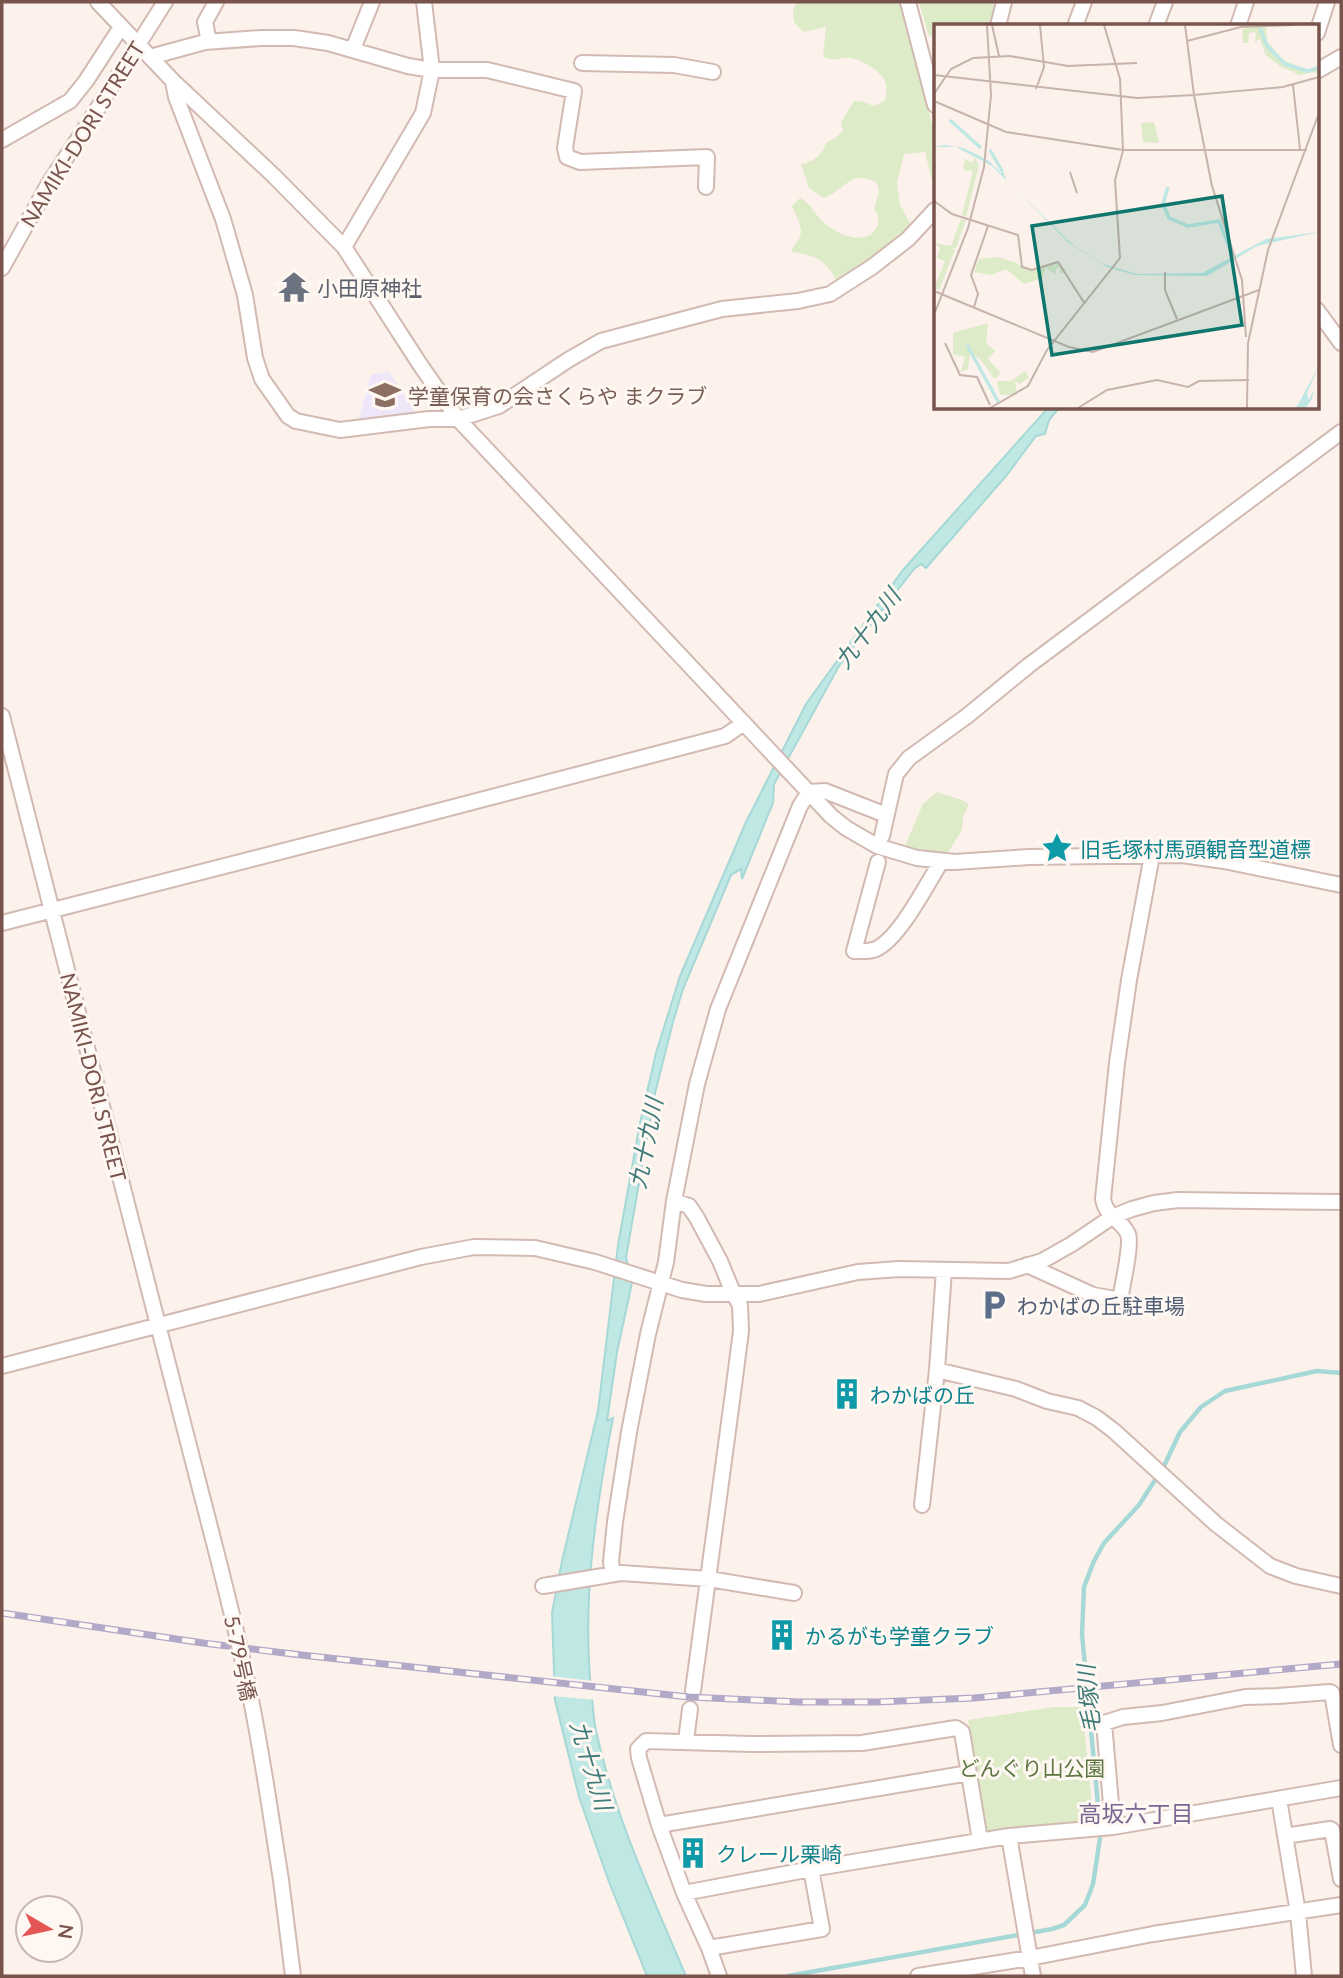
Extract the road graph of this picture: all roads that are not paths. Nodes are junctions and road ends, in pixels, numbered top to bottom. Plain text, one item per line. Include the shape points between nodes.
1 (98, 2) edge
2 (165, 2) edge
3 (216, 2) edge
4 (372, 2) edge
5 (424, 2) edge
6 (908, 2) edge
7 (1004, 2) edge
8 (1084, 2) edge
9 (1165, 2) edge
10 (1246, 2) edge
11 (1327, 2) edge
12 (998, 24) edge
13 (1076, 24) edge
14 (1157, 24) edge
15 (1239, 24) edge
16 (121, 27) junction
17 (1318, 30) edge
18 (205, 42) junction
19 (138, 45) junction
20 (353, 49) junction
21 (150, 57) junction
22 (1341, 57) edge
23 (582, 63) dead end
24 (432, 70) junction
25 (1318, 70) edge
26 (713, 72) dead end
27 (173, 81) junction
28 (934, 101) edge
29 (2, 140) edge
30 (706, 187) dead end
31 (934, 211) edge
32 (344, 247) junction
33 (2, 268) edge
34 (1318, 311) edge
35 (1341, 343) edge
36 (458, 419) junction
37 (1341, 432) edge
38 (2, 716) edge
39 (744, 723) junction
40 (806, 789) junction
41 (886, 815) junction
42 (882, 836) dead end
43 (1152, 855) junction
44 (878, 862) dead end
45 (940, 862) junction
46 (1341, 885) edge
47 (51, 910) junction
48 (2, 923) edge
49 (674, 1201) junction
50 (1341, 1202) edge
51 (1112, 1217) junction
52 (1027, 1265) junction
53 (944, 1270) junction
54 (658, 1283) junction
55 (734, 1295) junction
56 (158, 1327) junction
57 (2, 1367) edge
58 (937, 1370) junction
59 (187, 1438) joint
60 (922, 1505) dead end
61 (610, 1574) junction
62 (709, 1579) junction
63 (545, 1586) dead end
64 (1341, 1586) edge
65 (794, 1593) dead end
66 (693, 1690) dead end
67 (690, 1709) dead end
68 (686, 1741) junction
69 (1341, 1745) edge
70 (969, 1773) junction
71 (1341, 1788) edge
72 (1279, 1799) junction
73 (659, 1825) junction
74 (1113, 1827) junction
75 (1009, 1836) junction
76 (1285, 1836) junction
77 (980, 1840) junction
78 (811, 1869) junction
79 (1341, 1879) edge
80 (684, 1893) junction
81 (1341, 1905) edge
82 (1298, 1913) junction
83 (709, 1948) junction
84 (1030, 1958) junction
85 (293, 1976) edge
86 (719, 1976) edge
87 (918, 1976) edge
88 (1033, 1976) edge
89 (1304, 1976) edge

1 - 16 street
2 - 19 street, NAMIKI-DORI STREET
3 - 18 street via 205,22
4 - 20 street
5 - 24 street
6 - 28 street
7 - 12 street
8 - 13 street
9 - 14 street
10 - 15 street
11 - 17 street
16 - 19 street
16 - 29 street via 70,101
18 - 20 street via 294,38
18 - 21 street
19 - 21 street
19 - 33 street, NAMIKI-DORI STREET via 48,185
20 - 24 street
21 - 27 street
22 - 25 street
23 - 26 street via 674,65
24 - 30 street via 487,70 574,91 565,148 568,157 580,162 707,157
24 - 32 street via 423,113
27 - 32 street
27 - 36 street via 223,219 262,379 288,416 340,430
31 - 36 street via 908,239 835,292 722,309 601,341 499,406
32 - 36 street
34 - 35 street
36 - 39 street
37 - 41 street via 909,758 896,774
38 - 47 street, NAMIKI-DORI STREET
39 - 40 street
39 - 47 street via 725,736
40 - 41 street via 835,794
40 - 45 street via 831,816 869,842 894,853
40 - 49 street via 718,1009 696,1084
41 - 42 street
43 - 45 street
43 - 46 street via 1224,861
43 - 51 street via 1117,1063 1103,1199
44 - 45 street via 854,951 875,949 900,927
47 - 48 street
47 - 56 street, NAMIKI-DORI STREET
49 - 54 street via 666,1262
49 - 55 street via 689,1206 697,1217
50 - 51 street via 1178,1200
51 - 52 street via 1042,1261
51 - 52 street via 1128,1233 1129,1243 1120,1300 1093,1295
52 - 53 street via 1009,1271
53 - 55 street via 858,1272 759,1294
53 - 58 street
54 - 55 street
54 - 56 street via 562,1253 474,1247
54 - 61 street via 629,1432
55 - 62 street via 740,1305 741,1331
56 - 57 street
56 - 59 street, NAMIKI-DORI STREET
58 - 60 street
58 - 64 street via 1016,1389 1097,1418 1270,1566
59 - 85 street, 5-79号橋, bridge via 247,1678
61 - 62 street
61 - 63 street
62 - 65 street
62 - 66 street
67 - 68 street
68 - 70 street via 862,1743 956,1728 962,1732
68 - 73 street via 646,1741 638,1749
69 - 74 street via 1330,1692 1245,1696 1104,1723
70 - 73 street
70 - 77 street
71 - 72 street
72 - 74 street
72 - 76 street
73 - 80 street
74 - 75 street
75 - 77 street
75 - 84 street
76 - 79 street via 1332,1830
76 - 82 street
77 - 78 street
78 - 80 street
78 - 83 street via 822,1929
80 - 83 street
81 - 82 street
82 - 84 street
82 - 89 street
83 - 86 street
84 - 87 street
84 - 88 street

